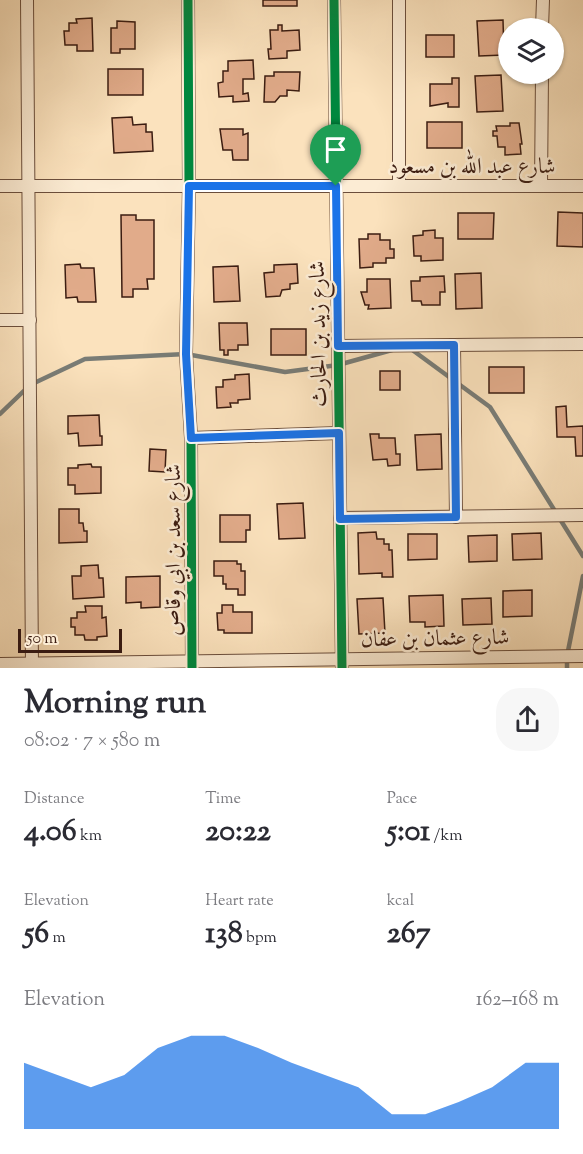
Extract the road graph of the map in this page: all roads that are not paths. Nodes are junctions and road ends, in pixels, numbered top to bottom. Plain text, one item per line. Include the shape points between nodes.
1 (27, 0) edge
2 (188, 0) edge
3 (334, 0) edge
4 (399, 0) edge
5 (543, 0) edge
6 (542, 18) edge
7 (542, 84) edge
8 (0, 186) edge
9 (29, 186) junction
10 (189, 186) junction
11 (336, 186) junction
12 (399, 186) junction
13 (541, 186) junction
14 (583, 186) edge
15 (0, 320) edge
16 (30, 320) junction
17 (583, 344) edge
18 (454, 345) junction
19 (338, 346) junction
20 (339, 433) junction
21 (191, 438) junction
22 (583, 515) edge
23 (456, 517) junction
24 (340, 519) junction
25 (583, 656) edge
26 (0, 664) edge
27 (342, 664) edge
28 (192, 665) edge
29 (32, 666) edge

1 - 9 street
2 - 10 street, شارع سعد بن ابي وقاص
3 - 11 street, شارع زيد بن الحارث
4 - 12 street
5 - 6 street
7 - 13 street
8 - 9 street, شارع عبد الله بن مسعود
9 - 10 street, شارع عبد الله بن مسعود
9 - 16 street
10 - 11 street, شارع عبد الله بن مسعود
10 - 21 street, شارع سعد بن ابي وقاص via 186,354
11 - 12 street, شارع عبد الله بن مسعود
11 - 19 street, شارع زيد بن الحارث
12 - 13 street, شارع عبد الله بن مسعود
13 - 14 street, شارع عبد الله بن مسعود
15 - 16 street
16 - 29 street
17 - 18 street
18 - 19 street
18 - 23 street
19 - 20 street, شارع زيد بن الحارث
20 - 21 street
20 - 24 street, شارع زيد بن الحارث
21 - 28 street, شارع سعد بن ابي وقاص
22 - 23 street
23 - 24 street
24 - 27 street, شارع زيد بن الحارث
25 - 27 street, شارع عثمان بن عفان
26 - 29 street, شارع عثمان بن عفان
27 - 28 street, شارع عثمان بن عفان
28 - 29 street, شارع عثمان بن عفان

